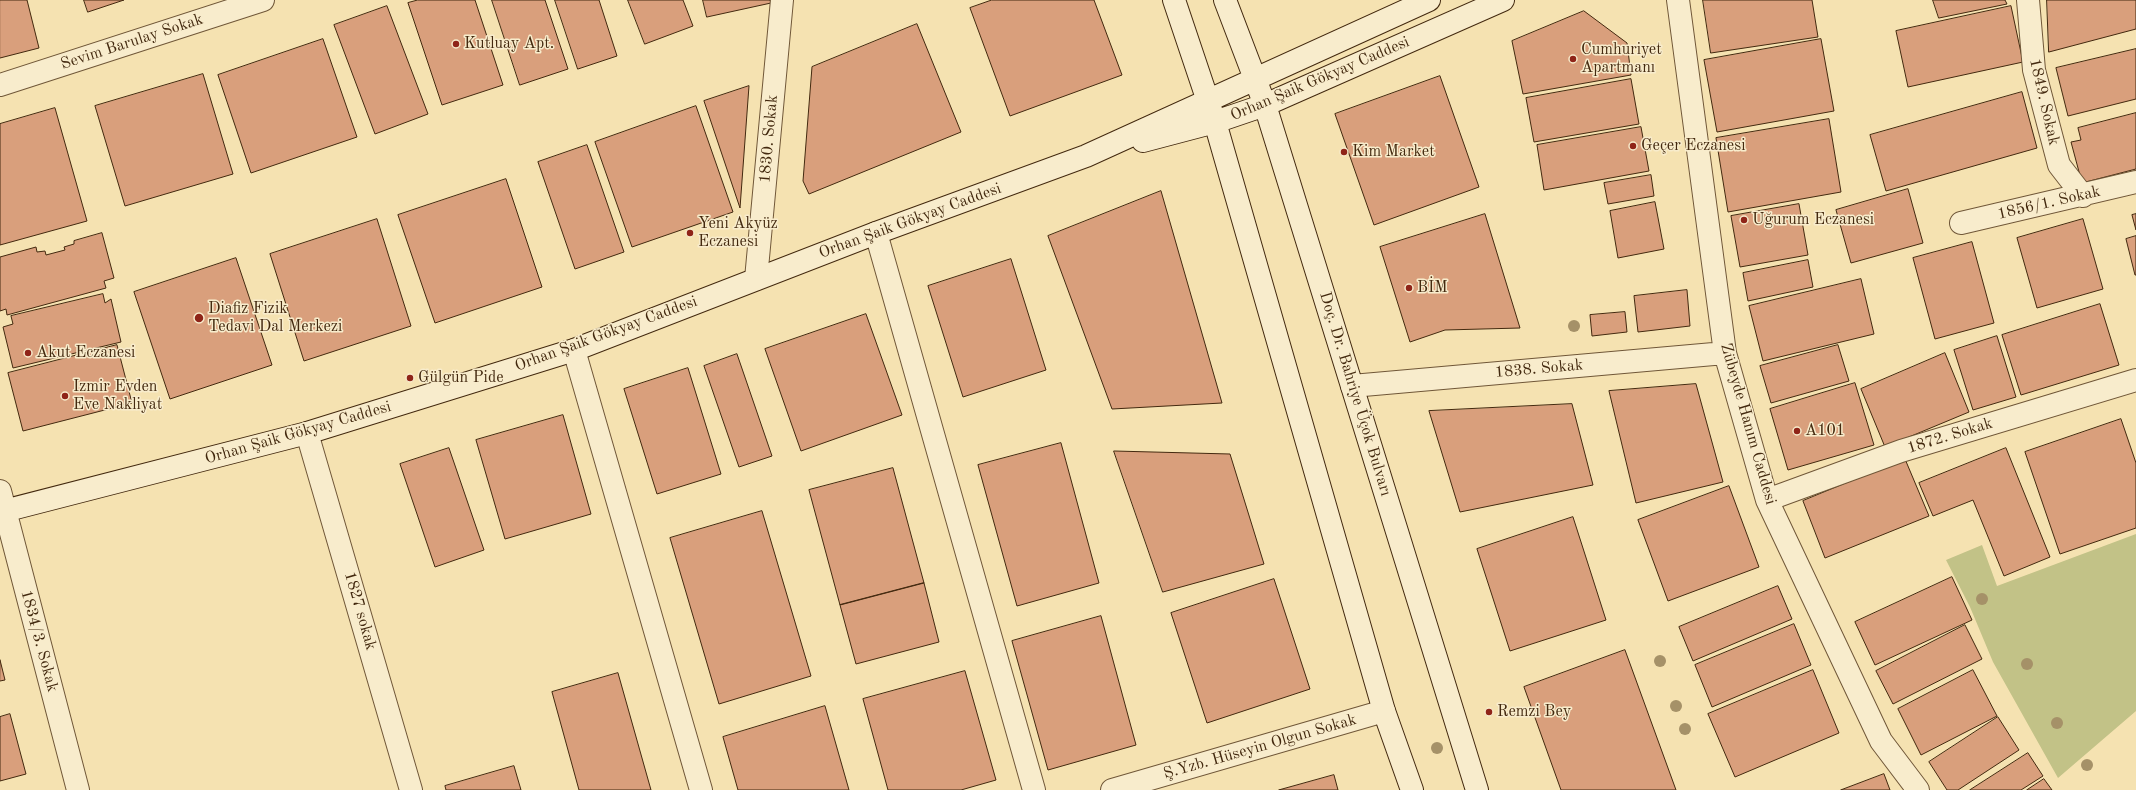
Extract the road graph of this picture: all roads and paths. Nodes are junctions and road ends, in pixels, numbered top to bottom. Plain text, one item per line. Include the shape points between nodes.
1 (263, 0) edge
2 (782, 0) edge
3 (1174, 0) edge
4 (1225, 0) edge
5 (1429, 0) edge
6 (1503, 0) edge
7 (1678, 0) edge
8 (2028, 0) edge
9 (1254, 78) junction
10 (0, 85) edge
11 (1207, 100) junction
12 (1265, 105) junction
13 (1215, 122) junction
14 (1086, 156) junction
15 (2136, 182) edge
16 (2083, 196) junction
17 (1961, 223) dead end
18 (876, 233) junction
19 (756, 279) junction
20 (574, 350) junction
21 (1725, 354) junction
22 (2136, 380) edge
23 (1352, 386) junction
24 (308, 433) junction
25 (1767, 500) junction
26 (2, 505) edge
27 (1384, 711) junction
28 (78, 790) edge
29 (412, 790) edge
30 (701, 790) edge
31 (1034, 790) edge
32 (1112, 790) edge
33 (1412, 790) edge
34 (1477, 790) edge
35 (1918, 790) edge

1 - 10 street, Sevim Barulay Sokak
2 - 19 street, 1830. Sokak
3 - 11 street
4 - 9 street, Doç. Dr. Bahriye Üçok Bulvarı
5 - 9 street, Orhan Şaik Gökyay Caddesi
6 - 12 street, Orhan Şaik Gökyay Caddesi
7 - 21 street, Zübeyde Hanım Caddesi
8 - 16 street, 1849. Sokak via 2034,70 2059,165
9 - 11 street, Orhan Şaik Gökyay Caddesi
9 - 12 street, Doç. Dr. Bahriye Üçok Bulvarı
11 - 13 street
11 - 14 street, Orhan Şaik Gökyay Caddesi
12 - 13 street, Orhan Şaik Gökyay Caddesi
12 - 23 street, Doç. Dr. Bahriye Üçok Bulvarı
13 - 14 street, Orhan Şaik Gökyay Caddesi
13 - 27 street
14 - 18 street, Orhan Şaik Gökyay Caddesi
15 - 16 street, 1856/1. Sokak
16 - 17 street, 1856/1. Sokak
18 - 19 street, Orhan Şaik Gökyay Caddesi
18 - 31 street
19 - 20 street, Orhan Şaik Gökyay Caddesi
20 - 24 street, Orhan Şaik Gökyay Caddesi
20 - 30 street
21 - 23 street, 1838. Sokak
21 - 25 street, Zübeyde Hanım Caddesi
22 - 25 street, 1872. Sokak via 1902,451
23 - 34 street, Doç. Dr. Bahriye Üçok Bulvarı
24 - 26 street, Orhan Şaik Gökyay Caddesi
24 - 29 street, 1827 sokak
25 - 35 street, Zübeyde Hanım Caddesi via 1880,741
26 - 28 street, 1834/3. Sokak
27 - 32 street, Ş.Yzb. Hüseyin Olgun Sokak
27 - 33 street

